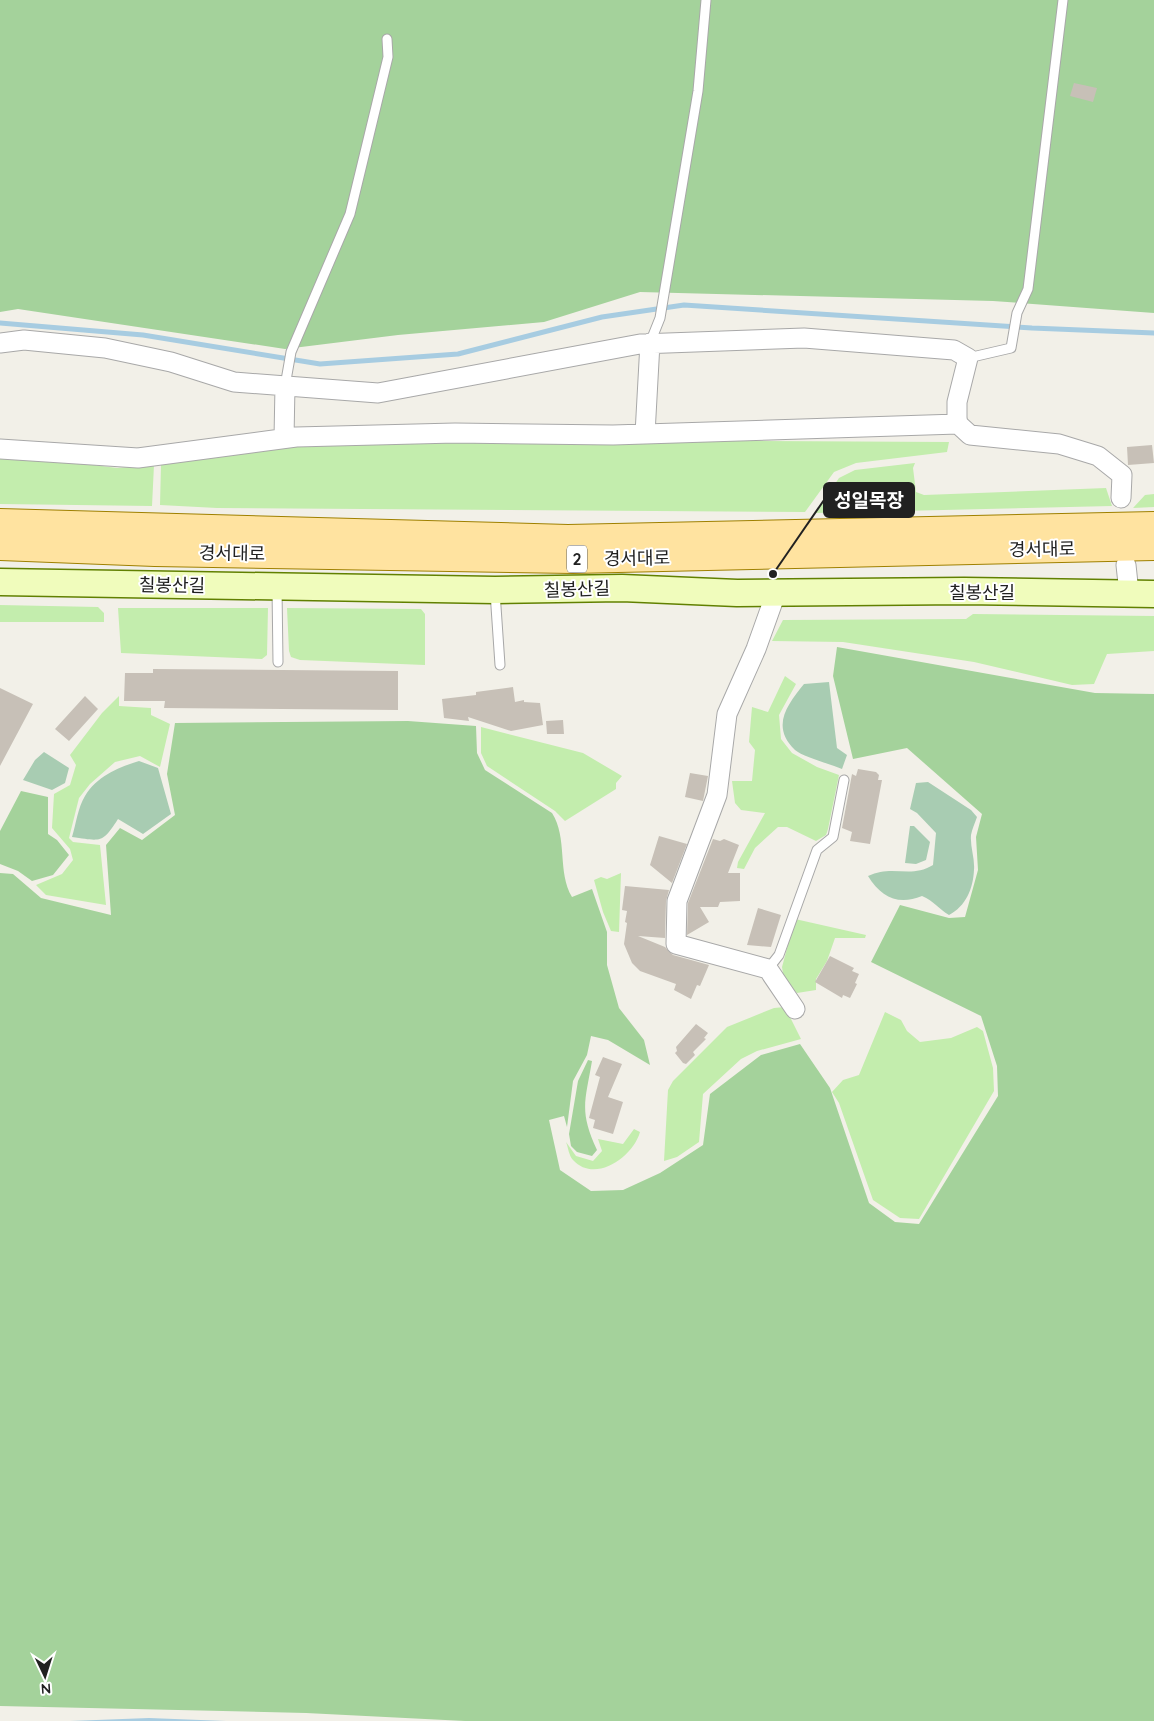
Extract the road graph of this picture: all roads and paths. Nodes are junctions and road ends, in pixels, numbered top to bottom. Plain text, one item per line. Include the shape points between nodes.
1 (706, 0) edge
2 (1063, 0) edge
3 (387, 39) dead end
4 (0, 343) edge
5 (650, 343) junction
6 (968, 358) junction
7 (286, 378) junction
8 (958, 424) junction
9 (645, 434) junction
10 (284, 438) junction
11 (0, 449) edge
12 (1122, 498) dead end
13 (0, 523) edge
14 (1154, 526) edge
15 (0, 546) edge
16 (1154, 546) edge
17 (1126, 565) dead end
18 (0, 582) edge
19 (277, 587) junction
20 (495, 590) junction
21 (776, 593) junction
22 (1141, 594) edge
23 (278, 662) dead end
24 (500, 665) dead end
25 (844, 780) dead end
26 (768, 969) junction
27 (795, 1009) dead end

1 - 5 lane via 698,91 664,297
2 - 6 lane via 1028,289 1017,313 1011,348
3 - 7 lane via 388,57 350,214 291,352
4 - 7 street via 24,340 105,348 171,362 234,382
5 - 6 street via 804,338 954,350
5 - 7 street via 378,393
5 - 9 street
6 - 8 street via 957,402
7 - 10 street
8 - 9 street
8 - 12 street via 970,435 1059,444 1098,456 1122,475
9 - 10 street via 455,433
10 - 11 street via 138,458
13 - 14 main road, 경서대로 / 2 via 568,539
15 - 16 main road, 경서대로 / 2 via 573,559
17 - 22 street
18 - 19 street, 칠봉산길
19 - 20 street, 칠봉산길
19 - 23 lane
20 - 21 street, 칠봉산길 via 622,588
20 - 24 lane
21 - 22 street, 칠봉산길 via 964,591
21 - 26 street via 727,714 717,795 677,901 676,944
25 - 26 lane via 833,837 817,850 779,955
26 - 27 street

